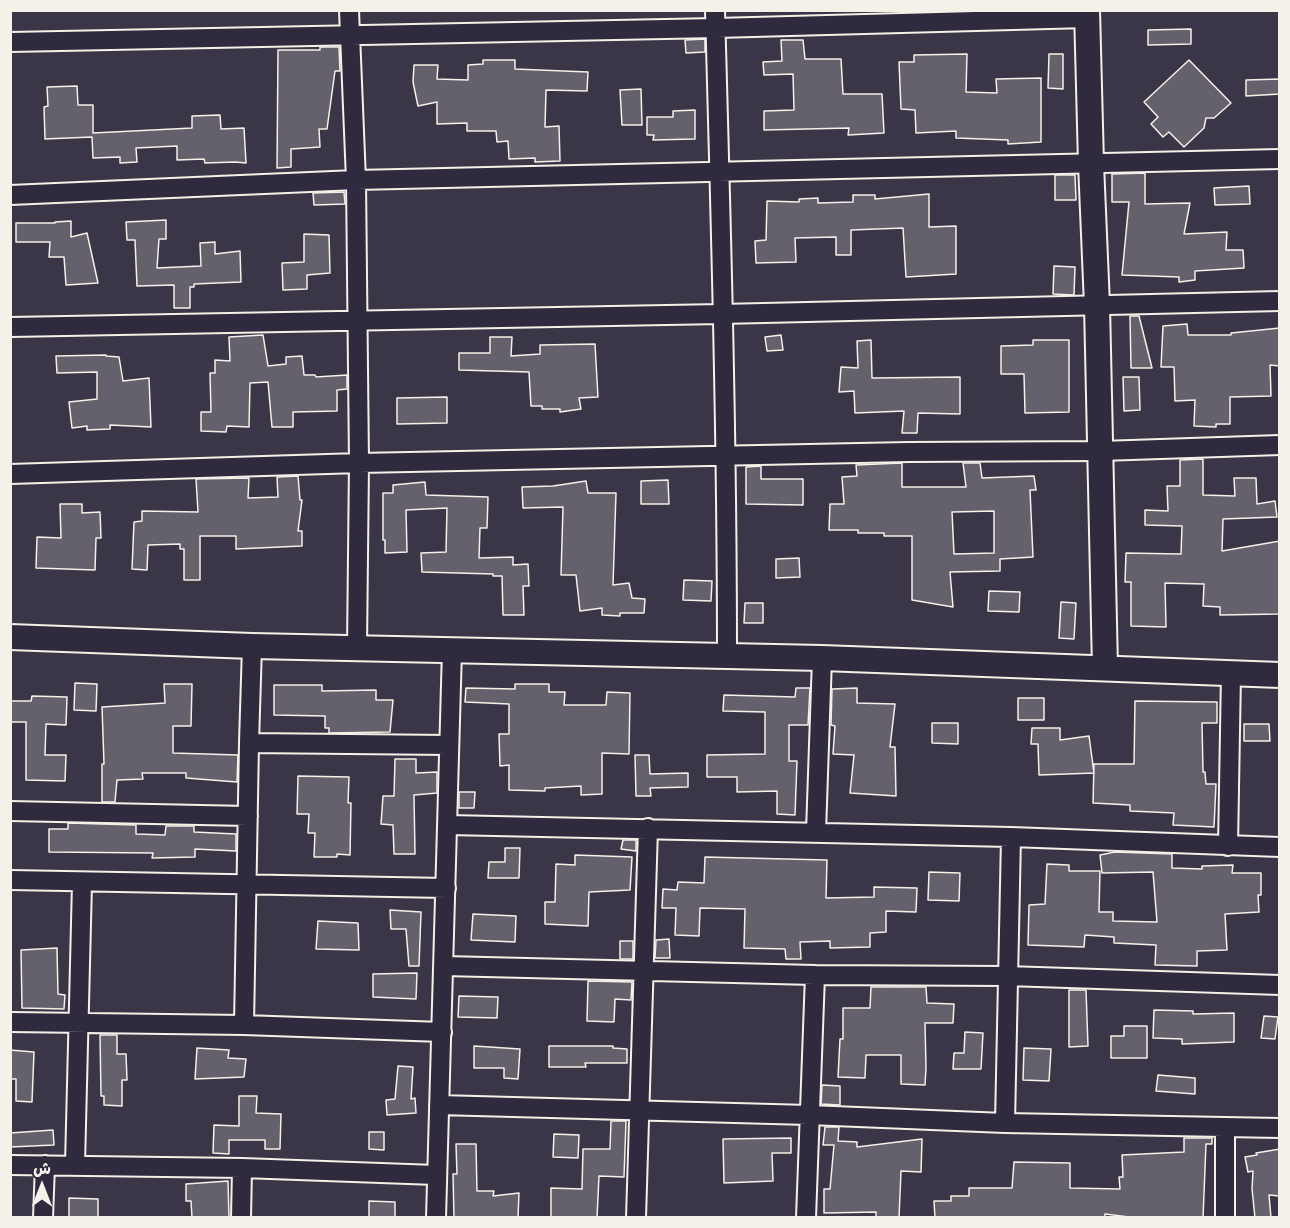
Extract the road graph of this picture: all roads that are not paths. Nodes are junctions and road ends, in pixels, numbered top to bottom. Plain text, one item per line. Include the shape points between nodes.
1 (349, 10) edge
2 (1087, 14) edge
3 (715, 19) edge
4 (350, 36) junction
5 (10, 42) edge
6 (1280, 159) edge
7 (1091, 164) junction
8 (718, 173) junction
9 (356, 180) junction
10 (10, 195) edge
11 (1280, 301) edge
12 (1097, 305) junction
13 (721, 314) junction
14 (357, 320) junction
15 (10, 327) edge
16 (1280, 445) edge
17 (1101, 450) junction
18 (727, 457) junction
19 (359, 463) junction
20 (10, 474) edge
21 (10, 637) edge
22 (252, 646) junction
23 (357, 647) junction
24 (453, 649) junction
25 (727, 656) junction
26 (822, 658) junction
27 (1105, 668) junction
28 (1231, 674) junction
29 (1280, 675) edge
30 (249, 743) junction
31 (449, 745) junction
32 (10, 812) edge
33 (248, 816) junction
34 (448, 825) junction
35 (648, 828) junction
36 (816, 832) junction
37 (1011, 837) junction
38 (1228, 846) junction
39 (1280, 847) edge
40 (10, 880) edge
41 (82, 883) junction
42 (247, 885) junction
43 (446, 888) junction
44 (444, 966) junction
45 (643, 971) junction
46 (815, 975) junction
47 (1008, 976) junction
48 (1280, 985) edge
49 (10, 1022) edge
50 (79, 1023) junction
51 (244, 1025) junction
52 (442, 1032) junction
53 (439, 1105) junction
54 (640, 1110) junction
55 (809, 1115) junction
56 (1005, 1122) junction
57 (1225, 1128) junction
58 (1280, 1128) edge
59 (10, 1165) edge
60 (45, 1165) junction
61 (75, 1165) junction
62 (242, 1168) junction
63 (436, 1174) junction
64 (44, 1218) edge
65 (241, 1218) edge
66 (436, 1218) edge
67 (636, 1218) edge
68 (806, 1218) edge
69 (1225, 1218) edge

1 - 4 street
2 - 3 street
2 - 7 street
3 - 4 street
3 - 8 street
4 - 5 street
4 - 9 street
6 - 7 street
7 - 8 street
7 - 12 street
8 - 9 street
8 - 13 street
9 - 10 street
9 - 14 street
11 - 12 street
12 - 13 street
12 - 17 street
13 - 14 street
13 - 18 street
14 - 15 street
14 - 19 street
16 - 17 street
17 - 18 street
17 - 27 street
18 - 19 street
18 - 25 street
19 - 20 street
19 - 23 street
21 - 22 street
22 - 23 street
22 - 30 street
23 - 24 street
24 - 25 street
24 - 31 street
25 - 26 street
26 - 27 street
26 - 36 street
27 - 28 street
28 - 29 street
28 - 38 street
30 - 31 street
30 - 33 street
31 - 34 street
32 - 33 street
33 - 42 street
34 - 35 street
34 - 43 street
35 - 36 street
35 - 45 street
36 - 37 street
37 - 38 street
37 - 47 street
38 - 39 street
40 - 41 street
41 - 42 street
41 - 50 street
42 - 43 street
42 - 51 street
43 - 44 street
44 - 45 street
44 - 52 street
45 - 46 street
45 - 54 street
46 - 47 street
46 - 55 street
47 - 48 street
47 - 56 street
49 - 50 street
50 - 51 street
50 - 61 street
51 - 52 street
52 - 53 street
53 - 54 street
53 - 63 street
54 - 55 street
54 - 67 street
55 - 56 street
55 - 68 street
56 - 57 street
57 - 58 street
57 - 69 street
59 - 60 street
60 - 61 street
60 - 64 street
61 - 62 street
62 - 63 street
62 - 65 street
63 - 66 street

